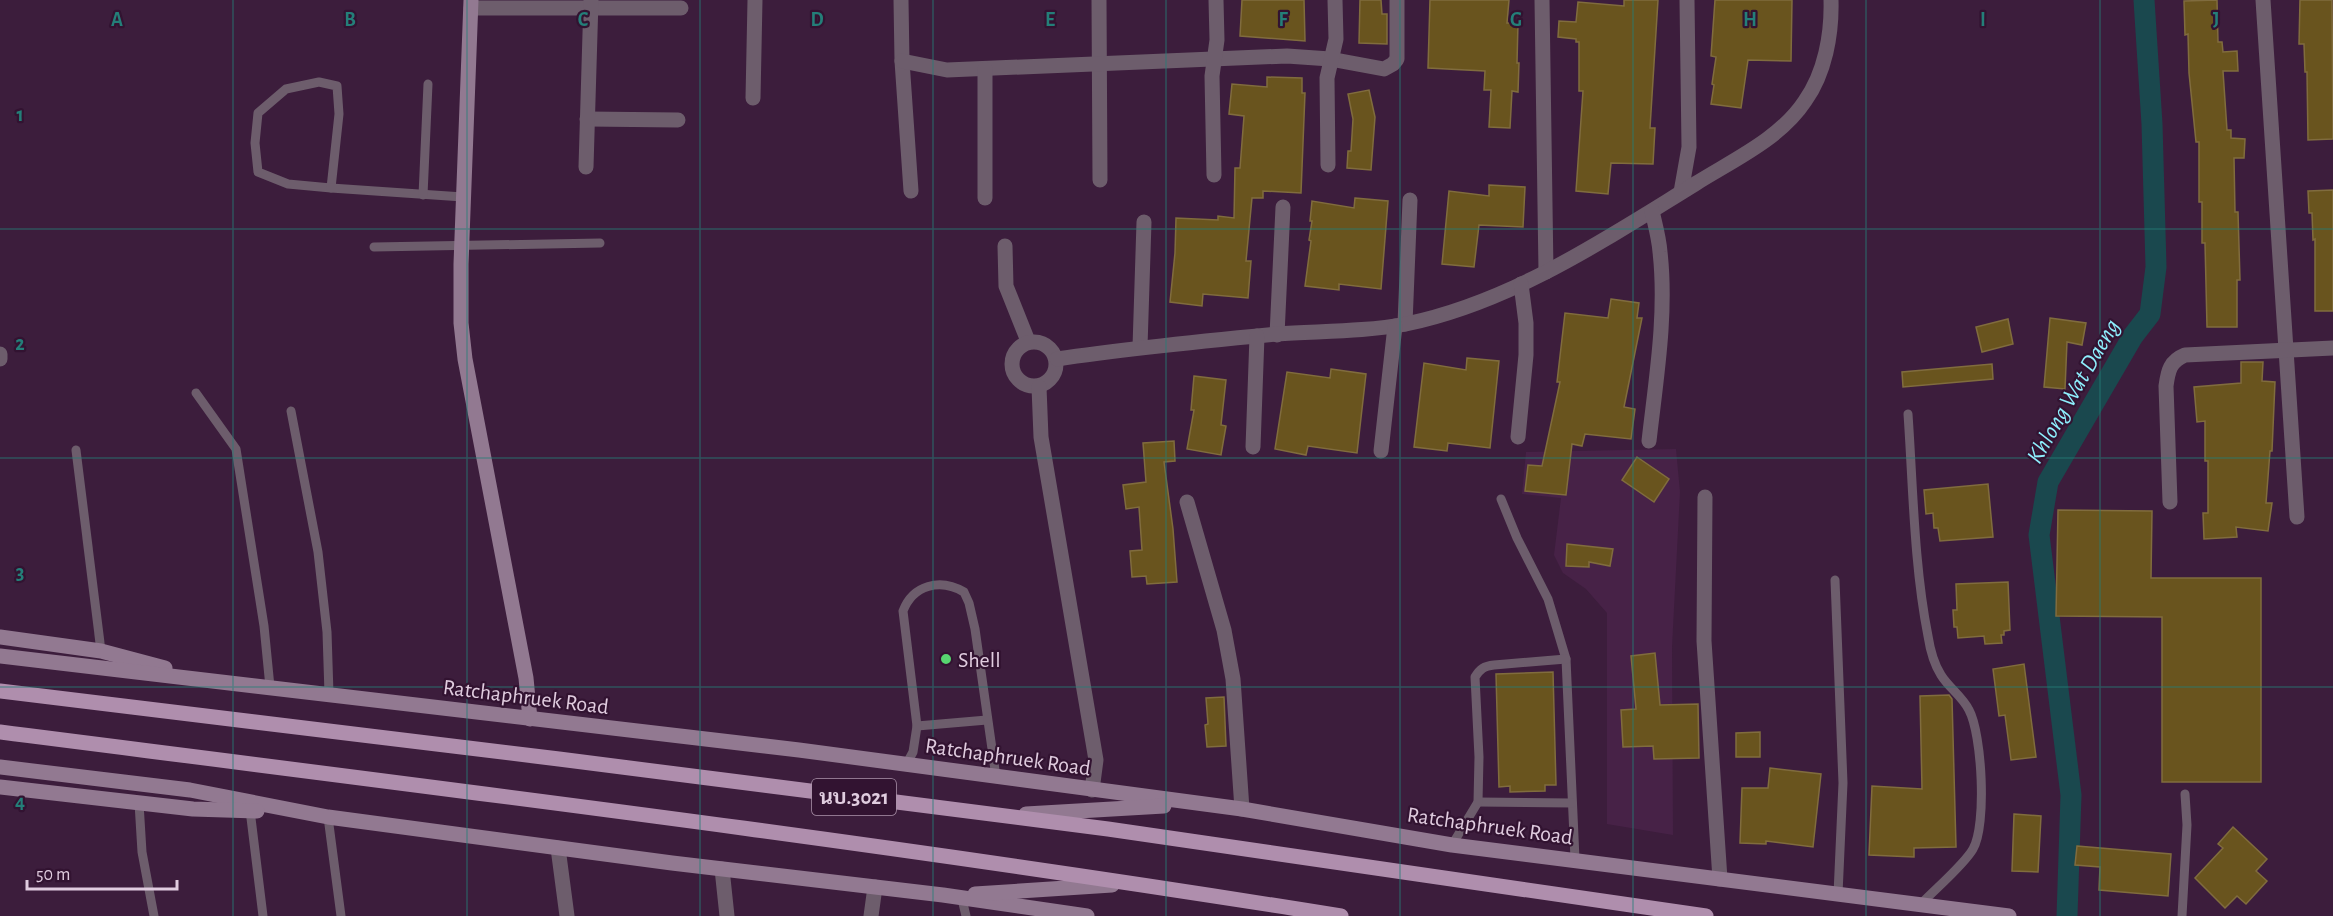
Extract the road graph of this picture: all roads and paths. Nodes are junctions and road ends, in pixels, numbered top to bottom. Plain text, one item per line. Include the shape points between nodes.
1 (755, 0) edge
2 (901, 0) edge
3 (1099, 0) edge
4 (1216, 0) edge
5 (1335, 0) edge
6 (1397, 0) edge
7 (1542, 0) edge
8 (1687, 0) edge
9 (1831, 0) edge
10 (2263, 0) edge
11 (471, 4) edge
12 (591, 4) edge
13 (681, 8) dead end
14 (1330, 59) junction
15 (1214, 60) junction
16 (902, 61) junction
17 (1099, 64) junction
18 (985, 69) junction
19 (428, 84) dead end
20 (753, 98) dead end
21 (588, 119) junction
22 (678, 120) dead end
23 (1328, 165) dead end
24 (586, 167) dead end
25 (1214, 175) dead end
26 (1100, 180) dead end
27 (331, 188) junction
28 (911, 191) dead end
29 (1681, 192) junction
30 (423, 195) junction
31 (464, 197) junction
32 (985, 198) dead end
33 (1410, 200) dead end
34 (1283, 207) dead end
35 (1652, 211) junction
36 (1144, 222) dead end
37 (600, 243) dead end
38 (462, 244) junction
39 (1005, 246) dead end
40 (374, 247) dead end
41 (1546, 272) junction
42 (1521, 284) junction
43 (1400, 325) junction
44 (1277, 334) junction
45 (1257, 336) junction
46 (1028, 341) junction
47 (1140, 347) junction
48 (2333, 348) edge
49 (2285, 351) junction
50 (0, 354) edge
51 (0, 359) edge
52 (1057, 359) junction
53 (1039, 387) junction
54 (196, 393) dead end
55 (291, 411) dead end
56 (1908, 414) dead end
57 (1518, 437) dead end
58 (1649, 441) dead end
59 (1253, 447) dead end
60 (76, 450) dead end
61 (1381, 451) dead end
62 (1705, 497) dead end
63 (1501, 499) dead end
64 (1187, 502) dead end
65 (2170, 502) dead end
66 (2297, 517) dead end
67 (1835, 580) dead end
68 (0, 637) edge
69 (101, 651) junction
70 (0, 656) edge
71 (1566, 658) junction
72 (222, 682) junction
73 (270, 687) junction
74 (0, 691) edge
75 (329, 694) junction
76 (530, 719) junction
77 (987, 720) junction
78 (917, 726) junction
79 (0, 732) edge
80 (906, 765) junction
81 (0, 768) edge
82 (996, 777) junction
83 (0, 788) edge
84 (1092, 790) junction
85 (2185, 794) dead end
86 (1478, 802) junction
87 (139, 803) junction
88 (1572, 803) junction
89 (1196, 804) junction
90 (1242, 809) junction
91 (250, 810) junction
92 (302, 812) junction
93 (328, 817) junction
94 (1005, 817) junction
95 (1452, 845) junction
96 (558, 848) junction
97 (1575, 860) junction
98 (722, 869) junction
99 (1720, 879) junction
100 (1145, 885) junction
101 (875, 887) junction
102 (1839, 894) junction
103 (943, 895) junction
104 (962, 899) junction
105 (1920, 905) junction
106 (1054, 914) edge
107 (154, 916) edge
108 (263, 916) edge
109 (341, 916) edge
110 (567, 916) edge
111 (727, 916) edge
112 (871, 916) edge
113 (966, 916) edge
114 (1087, 916) edge
115 (1341, 916) edge
116 (1706, 916) edge
117 (2009, 916) edge
118 (2182, 916) edge

1 - 20 street
2 - 16 street
3 - 17 street
4 - 15 street
5 - 14 street via 1336,39
6 - 14 street via 1398,50 1393,64 1384,69 1370,68
7 - 41 street
8 - 29 street via 1689,147
9 - 29 street via 1819,80 1805,102 1762,143
10 - 49 street
11 - 12 street
11 - 31 main road
12 - 13 street
12 - 21 street
14 - 15 street via 1287,56
14 - 23 street
15 - 17 street
15 - 25 street
16 - 18 street via 947,70
16 - 28 street
17 - 18 street
17 - 26 street
18 - 32 street
19 - 30 lane
21 - 22 street
21 - 24 street
27 - 27 lane via 288,184 258,172 258,113 286,88 319,82 337,86 339,114
27 - 30 lane
29 - 35 street
30 - 31 lane
31 - 38 main road
33 - 43 street
34 - 44 street
35 - 41 street
35 - 58 street via 1662,287
36 - 47 street
37 - 38 lane
38 - 40 lane
38 - 76 main road via 461,323 465,359 526,678
39 - 46 street via 1006,286
41 - 42 street
42 - 43 street via 1444,315
42 - 57 street via 1526,355
43 - 44 street
43 - 61 street
44 - 45 street
45 - 47 street
45 - 59 street
46 - 52 street via 1046,344
46 - 53 street via 1014,352 1011,369 1021,384
47 - 52 street
48 - 49 street
49 - 65 street via 2185,355 2172,363 2166,386
49 - 66 street
50 - 51 street
52 - 53 street via 1053,377
53 - 84 street via 1041,437 1096,760
54 - 73 lane via 236,449
55 - 75 lane via 318,552
56 - 105 lane via 1917,551 1928,636 1941,676 1959,694 1977,733 1982,808 1973,849
60 - 69 lane
62 - 99 street via 1704,641
63 - 71 lane via 1548,599
64 - 90 street via 1224,630 1233,679
67 - 102 lane via 1843,783
68 - 69 main road
69 - 72 main road
70 - 72 main road, Ratchaphruek Road / นบ.3021
71 - 86 lane via 1485,666 1479,670 1475,677
71 - 88 lane
72 - 73 main road, Ratchaphruek Road / นบ.3021
73 - 75 main road, Ratchaphruek Road / นบ.3021
74 - 94 main road, นบ.3021
75 - 76 main road, Ratchaphruek Road / นบ.3021
76 - 80 main road, Ratchaphruek Road / นบ.3021
77 - 78 lane
77 - 78 lane via 969,603 964,592 946,585 914,592 903,611
77 - 82 lane
78 - 80 lane via 913,752
79 - 100 main road, นบ.3021
80 - 82 main road, Ratchaphruek Road / นบ.3021
81 - 92 main road via 190,790
82 - 84 main road, Ratchaphruek Road / นบ.3021
83 - 87 main road
84 - 89 main road, Ratchaphruek Road / นบ.3021
85 - 118 lane
86 - 88 lane
86 - 95 lane
87 - 91 main road
87 - 107 lane via 142,852
88 - 97 lane
89 - 90 main road, Ratchaphruek Road / นบ.3021
89 - 94 main road
90 - 95 main road, Ratchaphruek Road / นบ.3021
91 - 92 main road
91 - 108 lane
92 - 93 main road
93 - 96 main road
93 - 109 lane
94 - 116 main road, นบ.3021
95 - 97 main road, Ratchaphruek Road / นบ.3021
96 - 98 main road
96 - 110 street
97 - 99 main road, Ratchaphruek Road / นบ.3021
98 - 101 main road
98 - 111 street
99 - 102 main road, Ratchaphruek Road / นบ.3021
100 - 103 main road
100 - 115 main road, นบ.3021
101 - 103 main road
101 - 112 street
102 - 105 main road, Ratchaphruek Road / นบ.3021
103 - 104 main road
104 - 106 main road
104 - 113 lane
105 - 117 main road, Ratchaphruek Road / นบ.3021
106 - 114 main road

